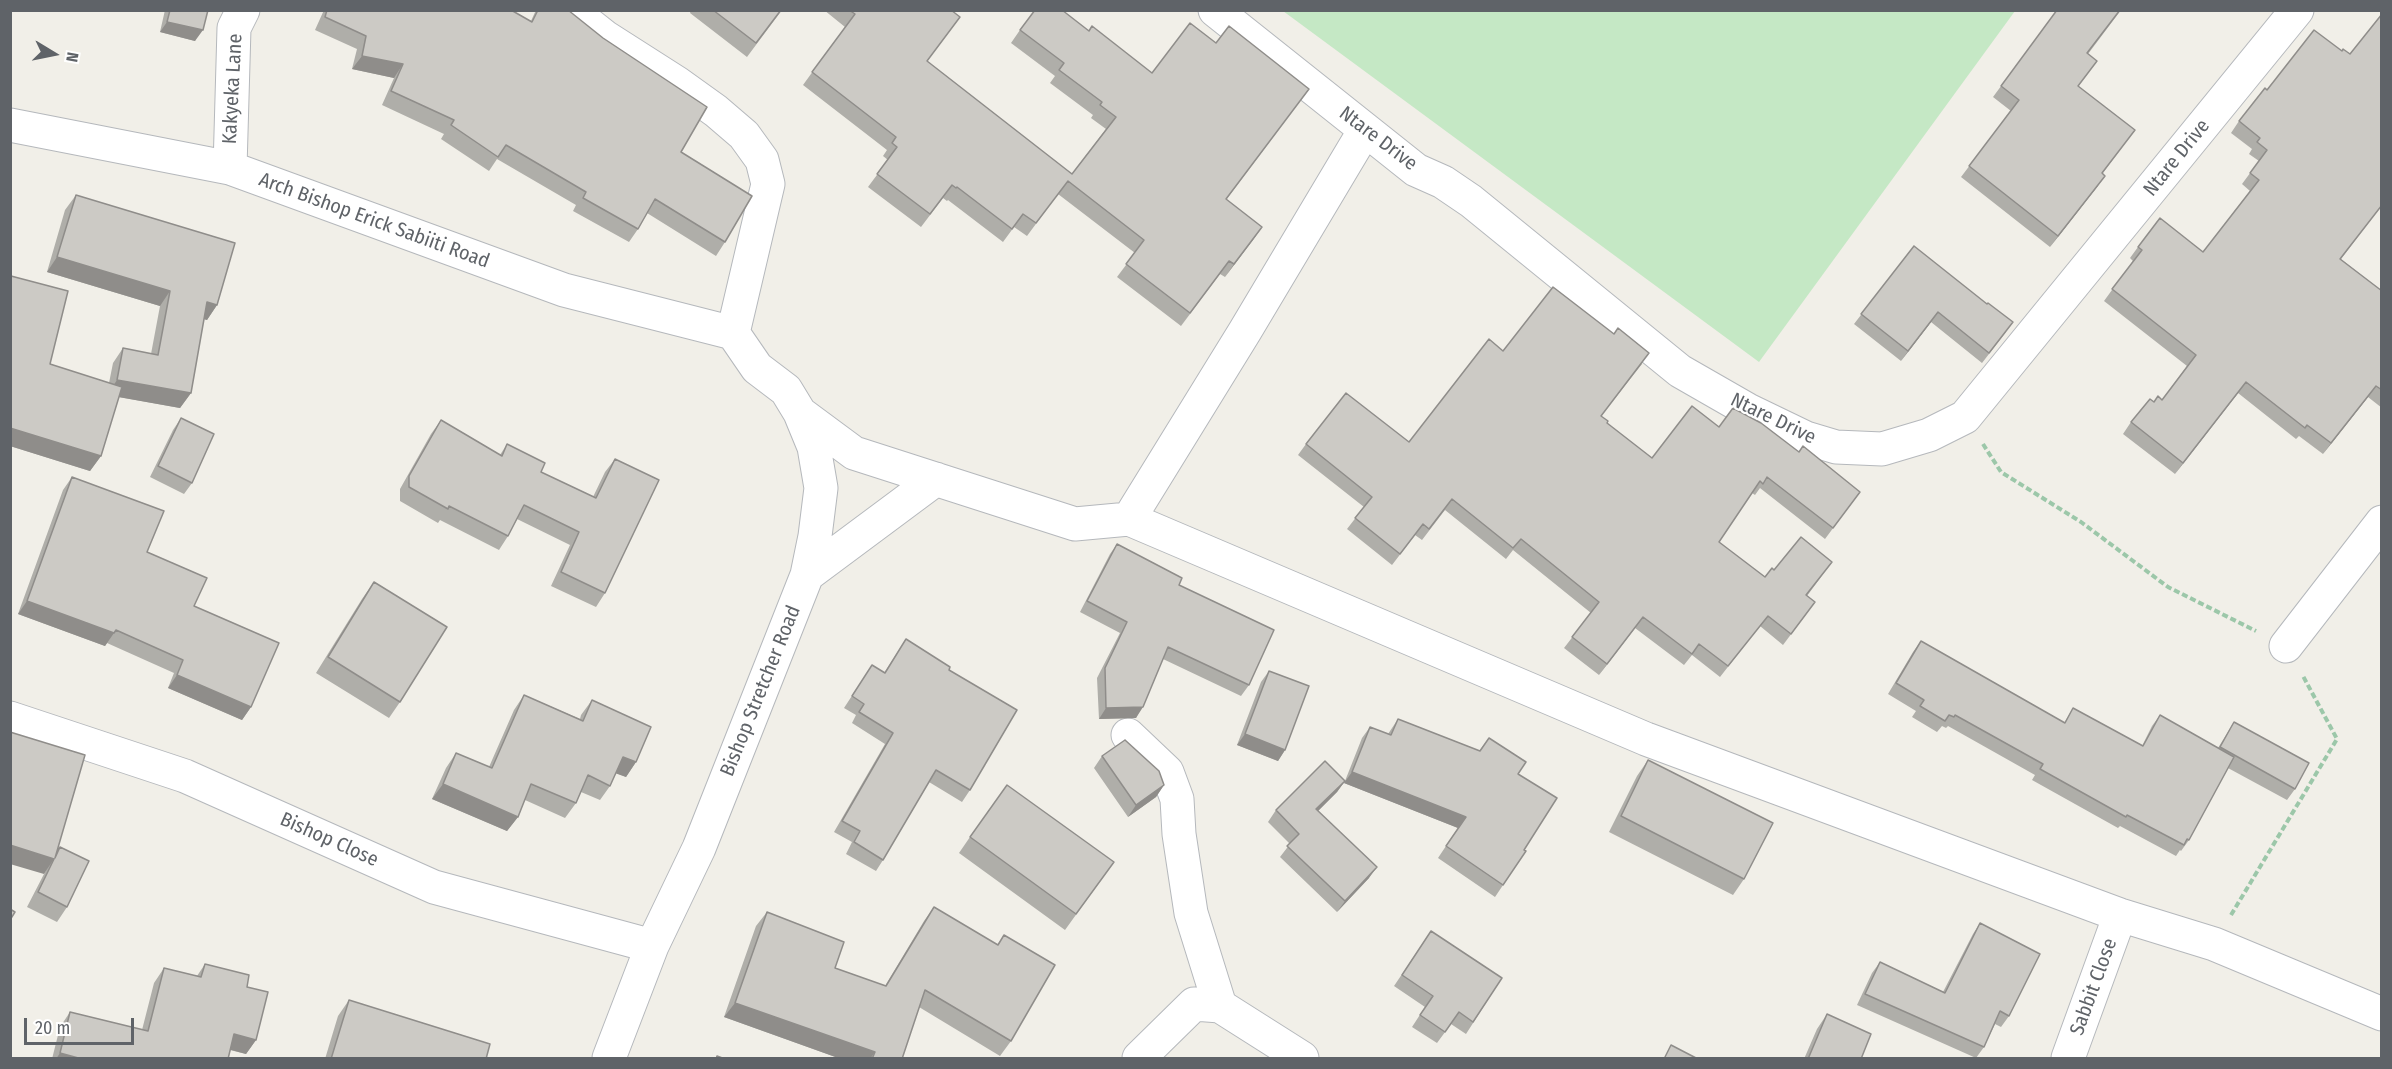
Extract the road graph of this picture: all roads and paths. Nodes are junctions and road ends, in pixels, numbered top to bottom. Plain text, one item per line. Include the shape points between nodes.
1 (243, 10) edge
2 (571, 10) edge
3 (1215, 10) edge
4 (2297, 10) edge
5 (10, 125) edge
6 (1365, 130) junction
7 (230, 168) junction
8 (733, 333) junction
9 (800, 413) junction
10 (1965, 417) junction
11 (936, 479) junction
12 (1129, 519) junction
13 (2382, 522) edge
14 (807, 575) junction
15 (2286, 646) junction
16 (10, 718) edge
17 (1128, 735) dead end
18 (2120, 915) junction
19 (2214, 944) junction
20 (652, 946) junction
21 (1220, 1006) junction
22 (2382, 1014) edge
23 (609, 1059) edge
24 (1139, 1059) edge
25 (1302, 1059) edge
26 (2068, 1059) edge

1 - 7 street, Kakyeka Lane via 234,28
2 - 8 street via 604,37 716,111 744,135 762,160 768,184
3 - 6 street, Ntare Drive
4 - 10 street, Ntare Drive
5 - 7 street, Arch Bishop Erick Sabiiti Road
6 - 10 street, Ntare Drive via 1416,170 1471,201 1680,371 1806,438 1836,447 1881,449 1929,435
6 - 12 street
7 - 8 street, Arch Bishop Erick Sabiiti Road via 564,290
8 - 9 street, Bishop Stretcher Road via 757,368 786,390
9 - 11 street via 854,453
9 - 14 street, Bishop Stretcher Road via 814,447 821,488
10 - 15 path via 2001,472 2081,522 2168,587
11 - 12 street via 1075,524
11 - 14 street
12 - 18 street via 1646,739
13 - 15 street
14 - 20 street, Bishop Stretcher Road via 699,848
15 - 19 path via 2337,739
16 - 20 street, Bishop Close via 185,776 434,887
17 - 21 street via 1167,772 1177,799 1191,913
18 - 19 street
18 - 26 street, Sabbit Close
19 - 22 street
20 - 23 street, Bishop Stretcher Road
21 - 24 street via 1194,1004
21 - 25 street

